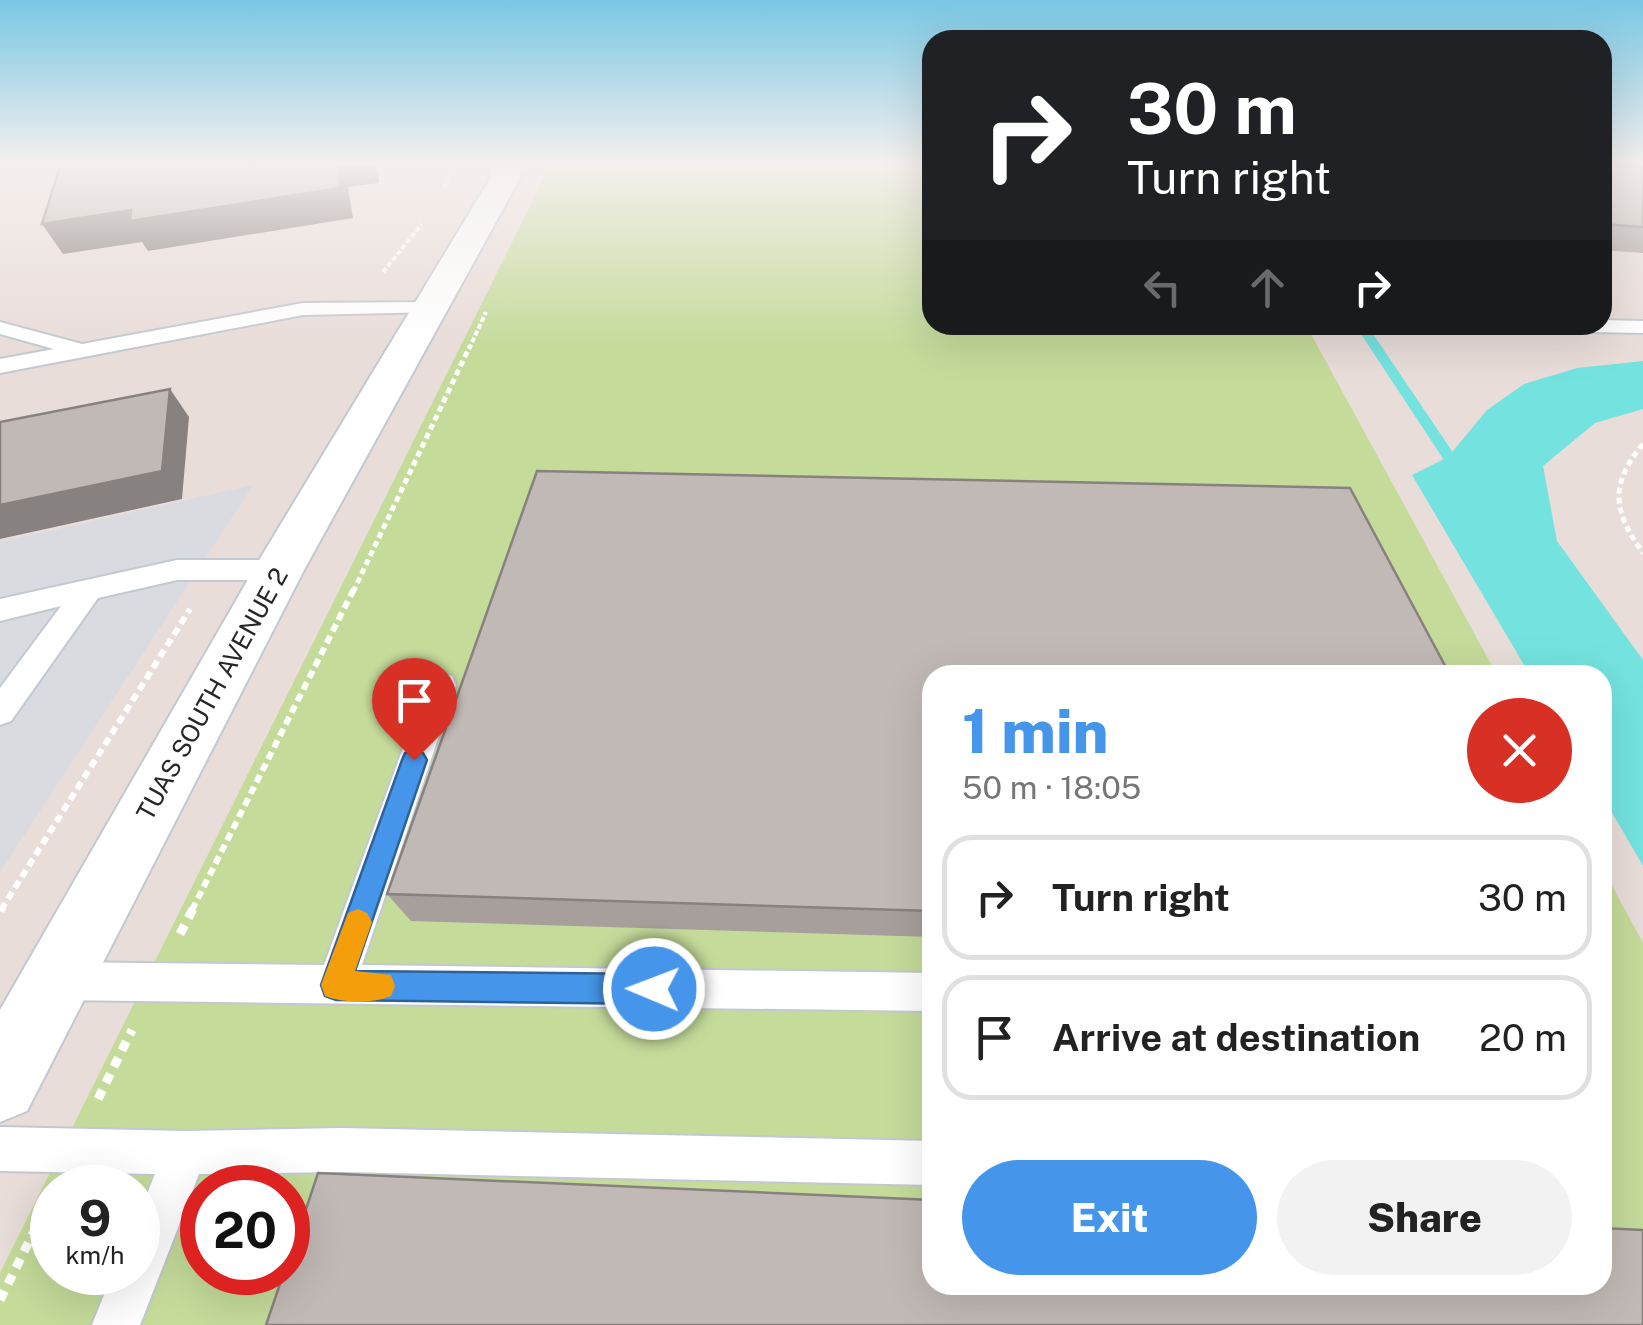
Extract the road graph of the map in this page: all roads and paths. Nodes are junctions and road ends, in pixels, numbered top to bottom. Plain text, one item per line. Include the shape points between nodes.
1 (479, 224) edge
2 (493, 297) dead end
3 (430, 308) junction
4 (1612, 327) edge
5 (0, 328) edge
6 (1643, 328) edge
7 (86, 350) junction
8 (0, 366) edge
9 (1643, 444) edge
10 (1643, 553) edge
11 (280, 570) junction
12 (90, 588) junction
13 (0, 610) edge
14 (441, 685) dead end
15 (0, 712) edge
16 (56, 981) junction
17 (156, 982) junction
18 (336, 985) junction
19 (922, 992) edge
20 (0, 1084) edge
21 (0, 1149) edge
22 (73, 1151) junction
23 (186, 1153) junction
24 (922, 1163) edge
25 (160, 1216) edge
26 (30, 1238) edge
27 (128, 1295) edge
28 (0, 1300) edge
29 (116, 1325) edge

1 - 3 street, TUAS SOUTH AVENUE 2
2 - 17 path
3 - 7 lane via 303,309
3 - 11 street, TUAS SOUTH AVENUE 2
4 - 6 lane
5 - 7 lane
7 - 8 lane
9 - 10 path via 1616,492 1624,528
11 - 12 lane via 177,570
11 - 16 street, TUAS SOUTH AVENUE 2
12 - 13 lane
12 - 15 lane
14 - 18 lane
16 - 17 lane
16 - 20 street, TUAS SOUTH AVENUE 2
17 - 18 lane
17 - 22 path
18 - 19 lane
21 - 22 lane
22 - 23 lane
23 - 24 lane via 342,1150
23 - 25 lane
26 - 28 path
27 - 29 lane

